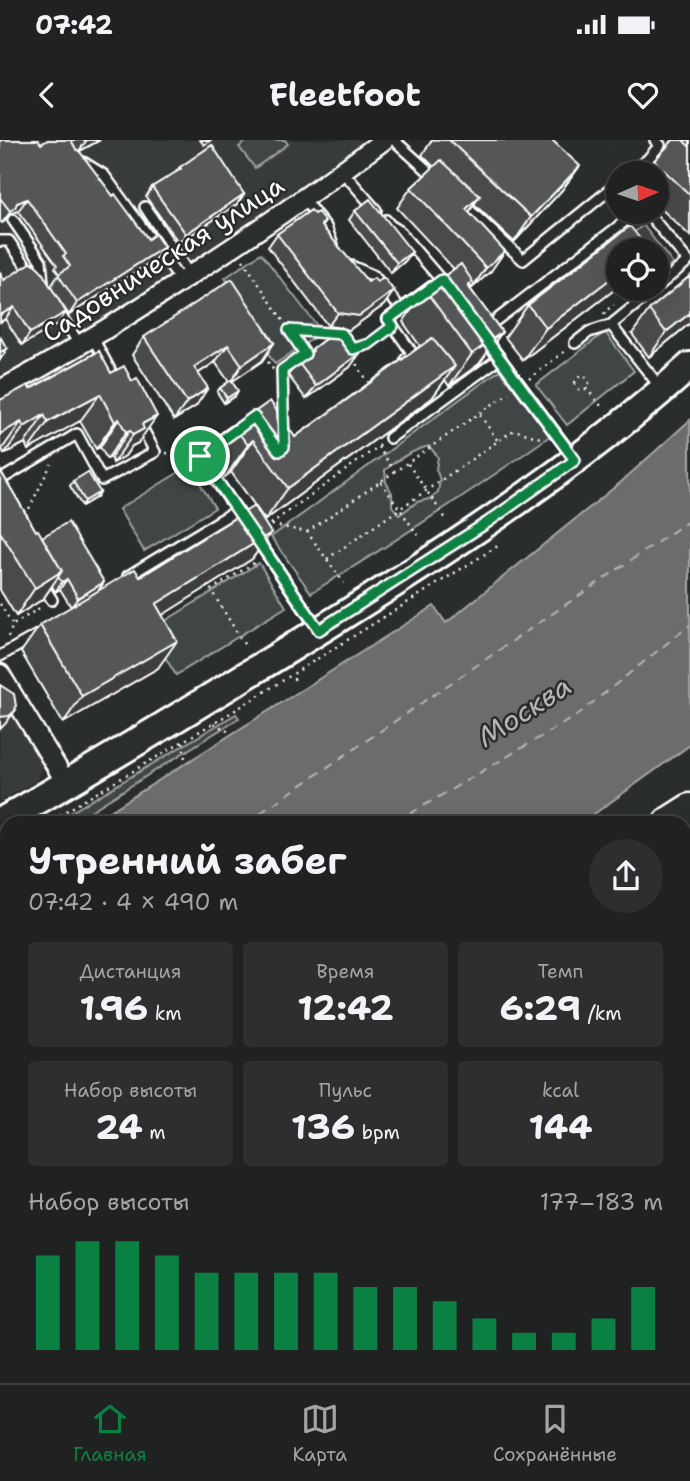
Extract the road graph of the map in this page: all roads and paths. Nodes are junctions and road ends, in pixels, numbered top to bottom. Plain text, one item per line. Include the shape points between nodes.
1 (384, 140) edge
2 (394, 140) edge
3 (658, 143) edge
4 (670, 155) edge
5 (74, 157) edge
6 (645, 161) edge
7 (342, 172) junction
8 (448, 190) edge
9 (606, 193) edge
10 (457, 198) edge
11 (304, 200) junction
12 (145, 207) dead end
13 (13, 220) edge
14 (622, 224) edge
15 (657, 224) edge
16 (669, 238) edge
17 (669, 238) edge
18 (0, 241) edge
19 (339, 252) edge
20 (243, 260) dead end
21 (345, 260) edge
22 (43, 276) junction
23 (669, 277) edge
24 (186, 278) junction
25 (442, 280) junction
26 (44, 290) edge
27 (450, 290) edge
28 (50, 299) edge
29 (640, 301) edge
30 (401, 309) junction
31 (473, 322) edge
32 (611, 325) junction
33 (393, 326) junction
34 (289, 330) junction
35 (481, 332) junction
36 (342, 334) edge
37 (87, 342) junction
38 (575, 343) joint
39 (258, 346) edge
40 (500, 358) junction
41 (402, 362) edge
42 (690, 366) edge
43 (282, 370) junction
44 (370, 384) edge
45 (119, 386) edge
46 (520, 386) junction
47 (586, 388) dead end
48 (0, 390) edge
49 (663, 391) junction
50 (602, 407) dead end
51 (131, 408) edge
52 (479, 414) junction
53 (283, 421) edge
54 (243, 425) edge
55 (390, 438) joint
56 (545, 440) dead end
57 (498, 441) junction
58 (60, 444) junction
59 (378, 447) junction
60 (155, 452) junction
61 (200, 456) junction
62 (575, 460) junction
63 (408, 463) junction
64 (395, 472) junction
65 (0, 480) edge
66 (380, 482) junction
67 (426, 490) junction
68 (399, 509) junction
69 (237, 510) junction
70 (26, 515) edge
71 (446, 519) dead end
72 (271, 524) junction
73 (307, 532) junction
74 (255, 536) junction
75 (419, 537) dead end
76 (267, 554) junction
77 (327, 559) junction
78 (125, 579) edge
79 (40, 580) edge
80 (344, 583) dead end
81 (52, 600) joint
82 (0, 604) edge
83 (54, 625) edge
84 (368, 627) dead end
85 (376, 628) dead end
86 (319, 630) junction
87 (244, 644) dead end
88 (0, 656) edge
89 (295, 673) dead end
90 (0, 674) edge
91 (294, 681) dead end
92 (214, 723) dead end
93 (229, 732) dead end
94 (183, 742) dead end
95 (185, 759) dead end
96 (67, 784) junction
97 (11, 816) edge

1 - 7 street, Садовническая улица
2 - 8 lane
3 - 4 lane
3 - 6 lane
5 - 24 lane via 104,175
7 - 11 street, Садовническая улица
7 - 25 lane
9 - 10 lane via 523,260
11 - 19 lane
11 - 24 street, Садовническая улица
12 - 24 lane
13 - 22 lane via 41,261
14 - 35 lane
15 - 17 lane
16 - 23 lane via 688,261
18 - 22 lane via 9,241 32,274
20 - 34 path
21 - 30 lane via 352,268 374,276
22 - 26 lane
24 - 37 street, Садовническая улица
25 - 27 lane
25 - 30 lane
28 - 37 lane
29 - 32 lane
30 - 33 lane via 388,319
31 - 35 lane
32 - 38 lane via 589,332
32 - 49 lane
33 - 41 lane via 413,354
33 - 44 path via 369,344 353,349 357,366
34 - 36 path
34 - 43 path via 305,354
35 - 40 lane
37 - 45 lane
37 - 48 street, Садовническая улица
38 - 46 path
39 - 43 path via 273,369
40 - 46 lane
40 - 55 lane
42 - 49 main road
43 - 53 path
46 - 52 path
46 - 62 lane
47 - 50 path
49 - 62 main road
51 - 60 lane
52 - 57 path
52 - 63 path
54 - 61 lane
55 - 59 path
56 - 57 path via 514,430
57 - 67 path
58 - 60 lane via 77,434 102,480
58 - 65 lane
58 - 70 path
59 - 64 path
59 - 72 path
60 - 61 path
61 - 69 lane
62 - 86 main road via 488,522
63 - 64 path
63 - 67 path
64 - 66 path
66 - 68 path
66 - 73 path
67 - 68 path
67 - 71 path
68 - 75 path
68 - 77 path
69 - 74 lane
69 - 78 lane
72 - 73 path
72 - 74 path
73 - 77 path
74 - 76 lane
76 - 86 lane
76 - 87 path via 211,590
77 - 80 path
79 - 81 lane
81 - 82 path via 13,625
83 - 88 lane
84 - 85 path
86 - 96 main road
89 - 91 path
90 - 96 street
92 - 93 path
94 - 95 path
96 - 97 main road

